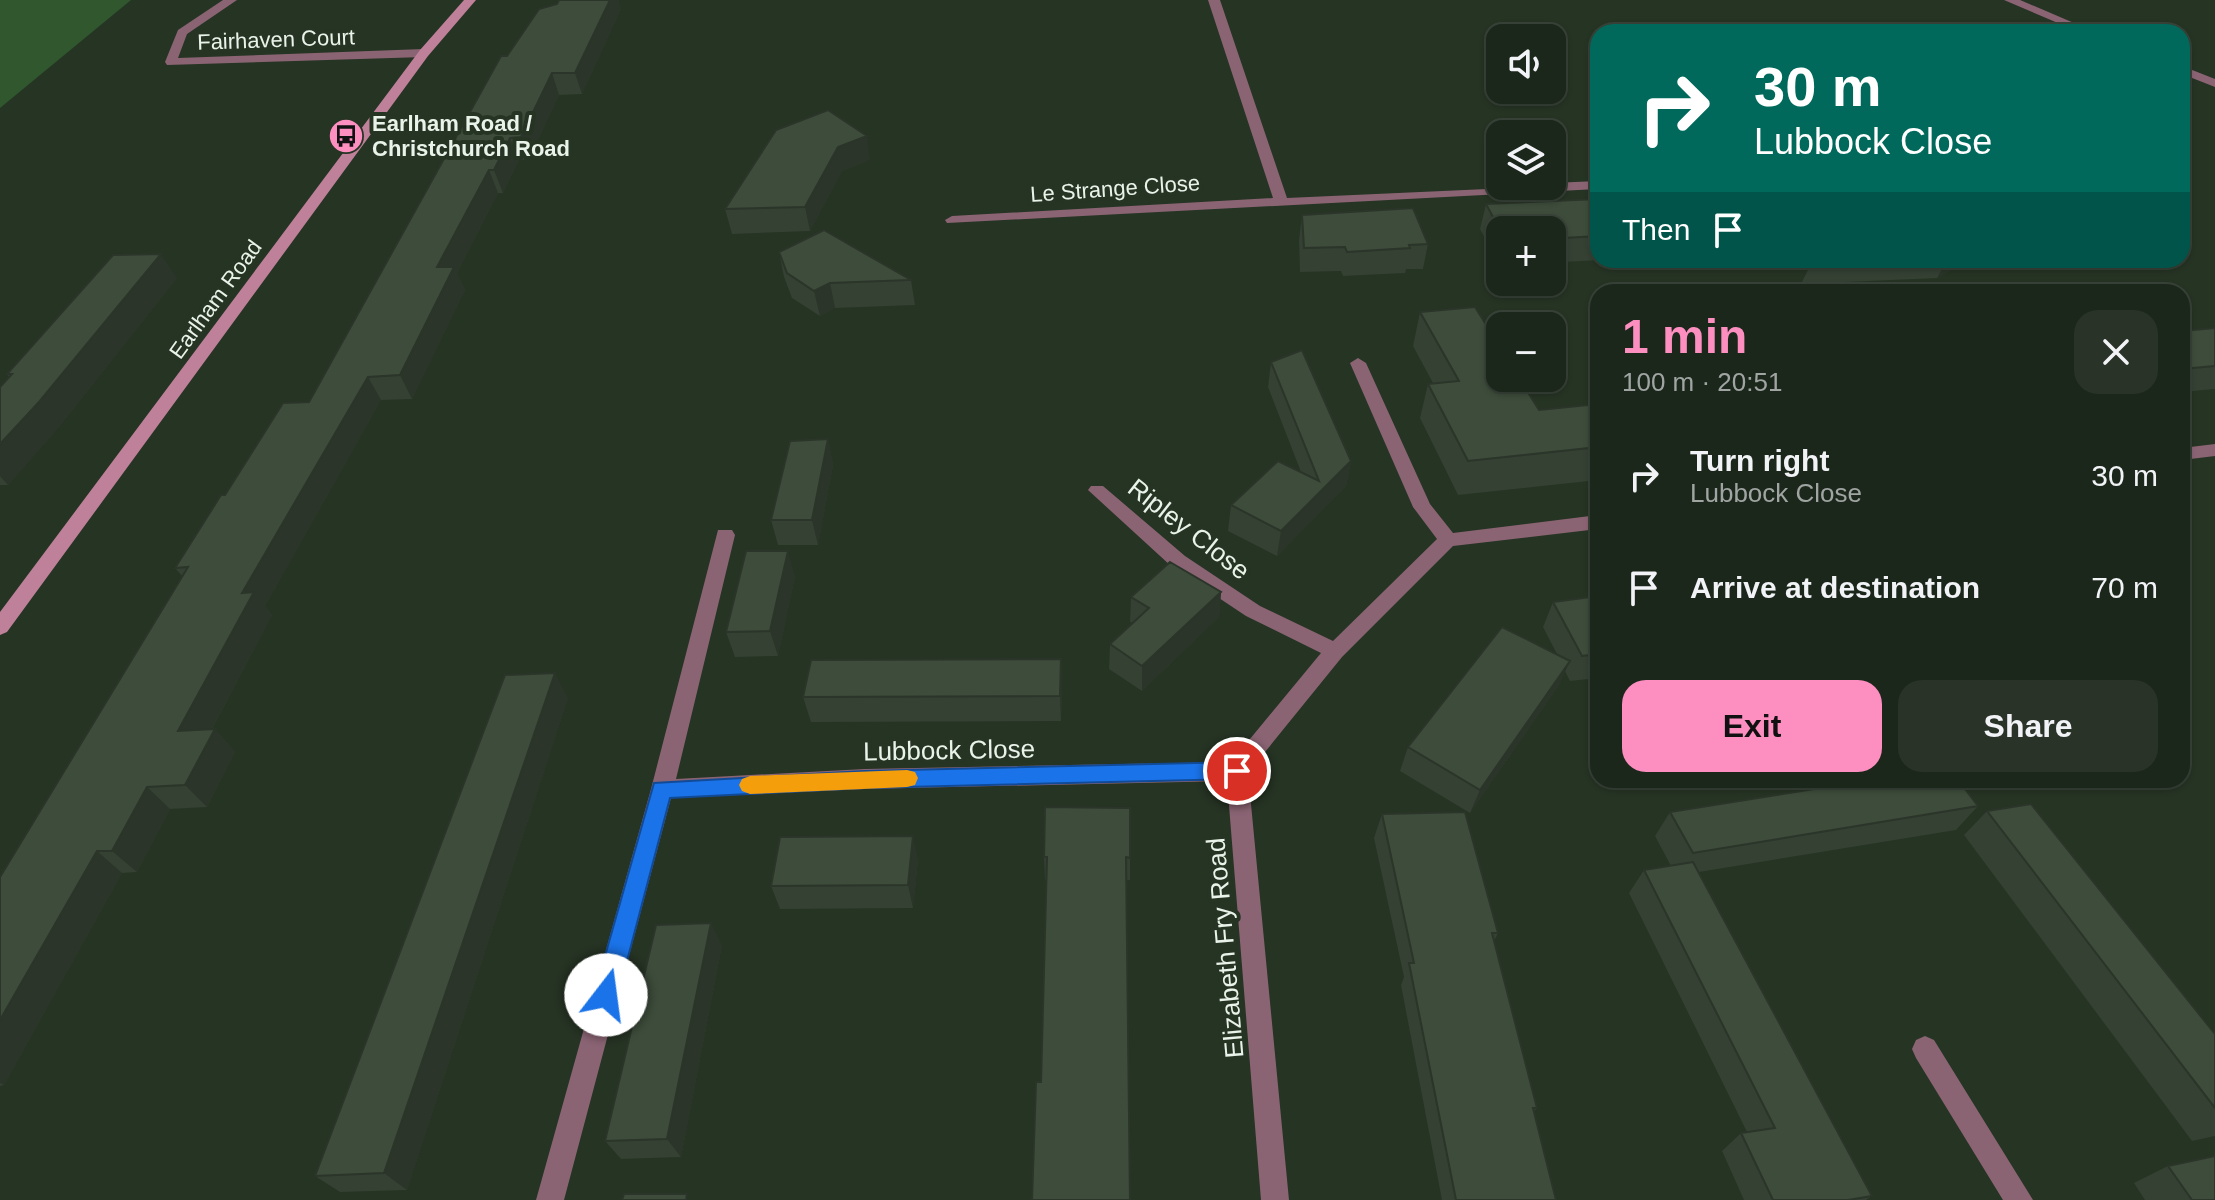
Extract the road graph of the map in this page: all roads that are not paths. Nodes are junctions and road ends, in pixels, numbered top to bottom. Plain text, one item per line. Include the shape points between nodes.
1 (231, 0) edge
2 (470, 0) edge
3 (1214, 0) edge
4 (2010, 0) edge
5 (2069, 24) edge
6 (424, 53) junction
7 (2190, 73) edge
8 (2215, 83) edge
9 (1590, 185) edge
10 (1281, 200) junction
11 (952, 220) dead end
12 (1358, 363) dead end
13 (2215, 450) edge
14 (2190, 453) edge
15 (1097, 490) dead end
16 (1590, 523) edge
17 (725, 535) dead end
18 (1448, 540) junction
19 (0, 627) edge
20 (1335, 651) junction
21 (1237, 771) junction
22 (662, 789) junction
23 (1925, 1049) dead end
24 (550, 1200) edge
25 (1275, 1200) edge
26 (2019, 1200) edge

1 - 6 street, Fairhaven Court via 182,32 171,62
2 - 6 main road, Earlham Road
3 - 10 street
4 - 5 street
6 - 19 main road, Earlham Road
7 - 8 street
9 - 10 street, Le Strange Close
10 - 11 street, Le Strange Close
12 - 18 street via 1422,507
13 - 14 street
15 - 20 street, Ripley Close via 1190,569 1253,611
16 - 18 street
17 - 22 street
18 - 20 street
20 - 21 street
21 - 22 street, Lubbock Close
21 - 25 street, Elizabeth Fry Road
22 - 24 street
23 - 26 street

